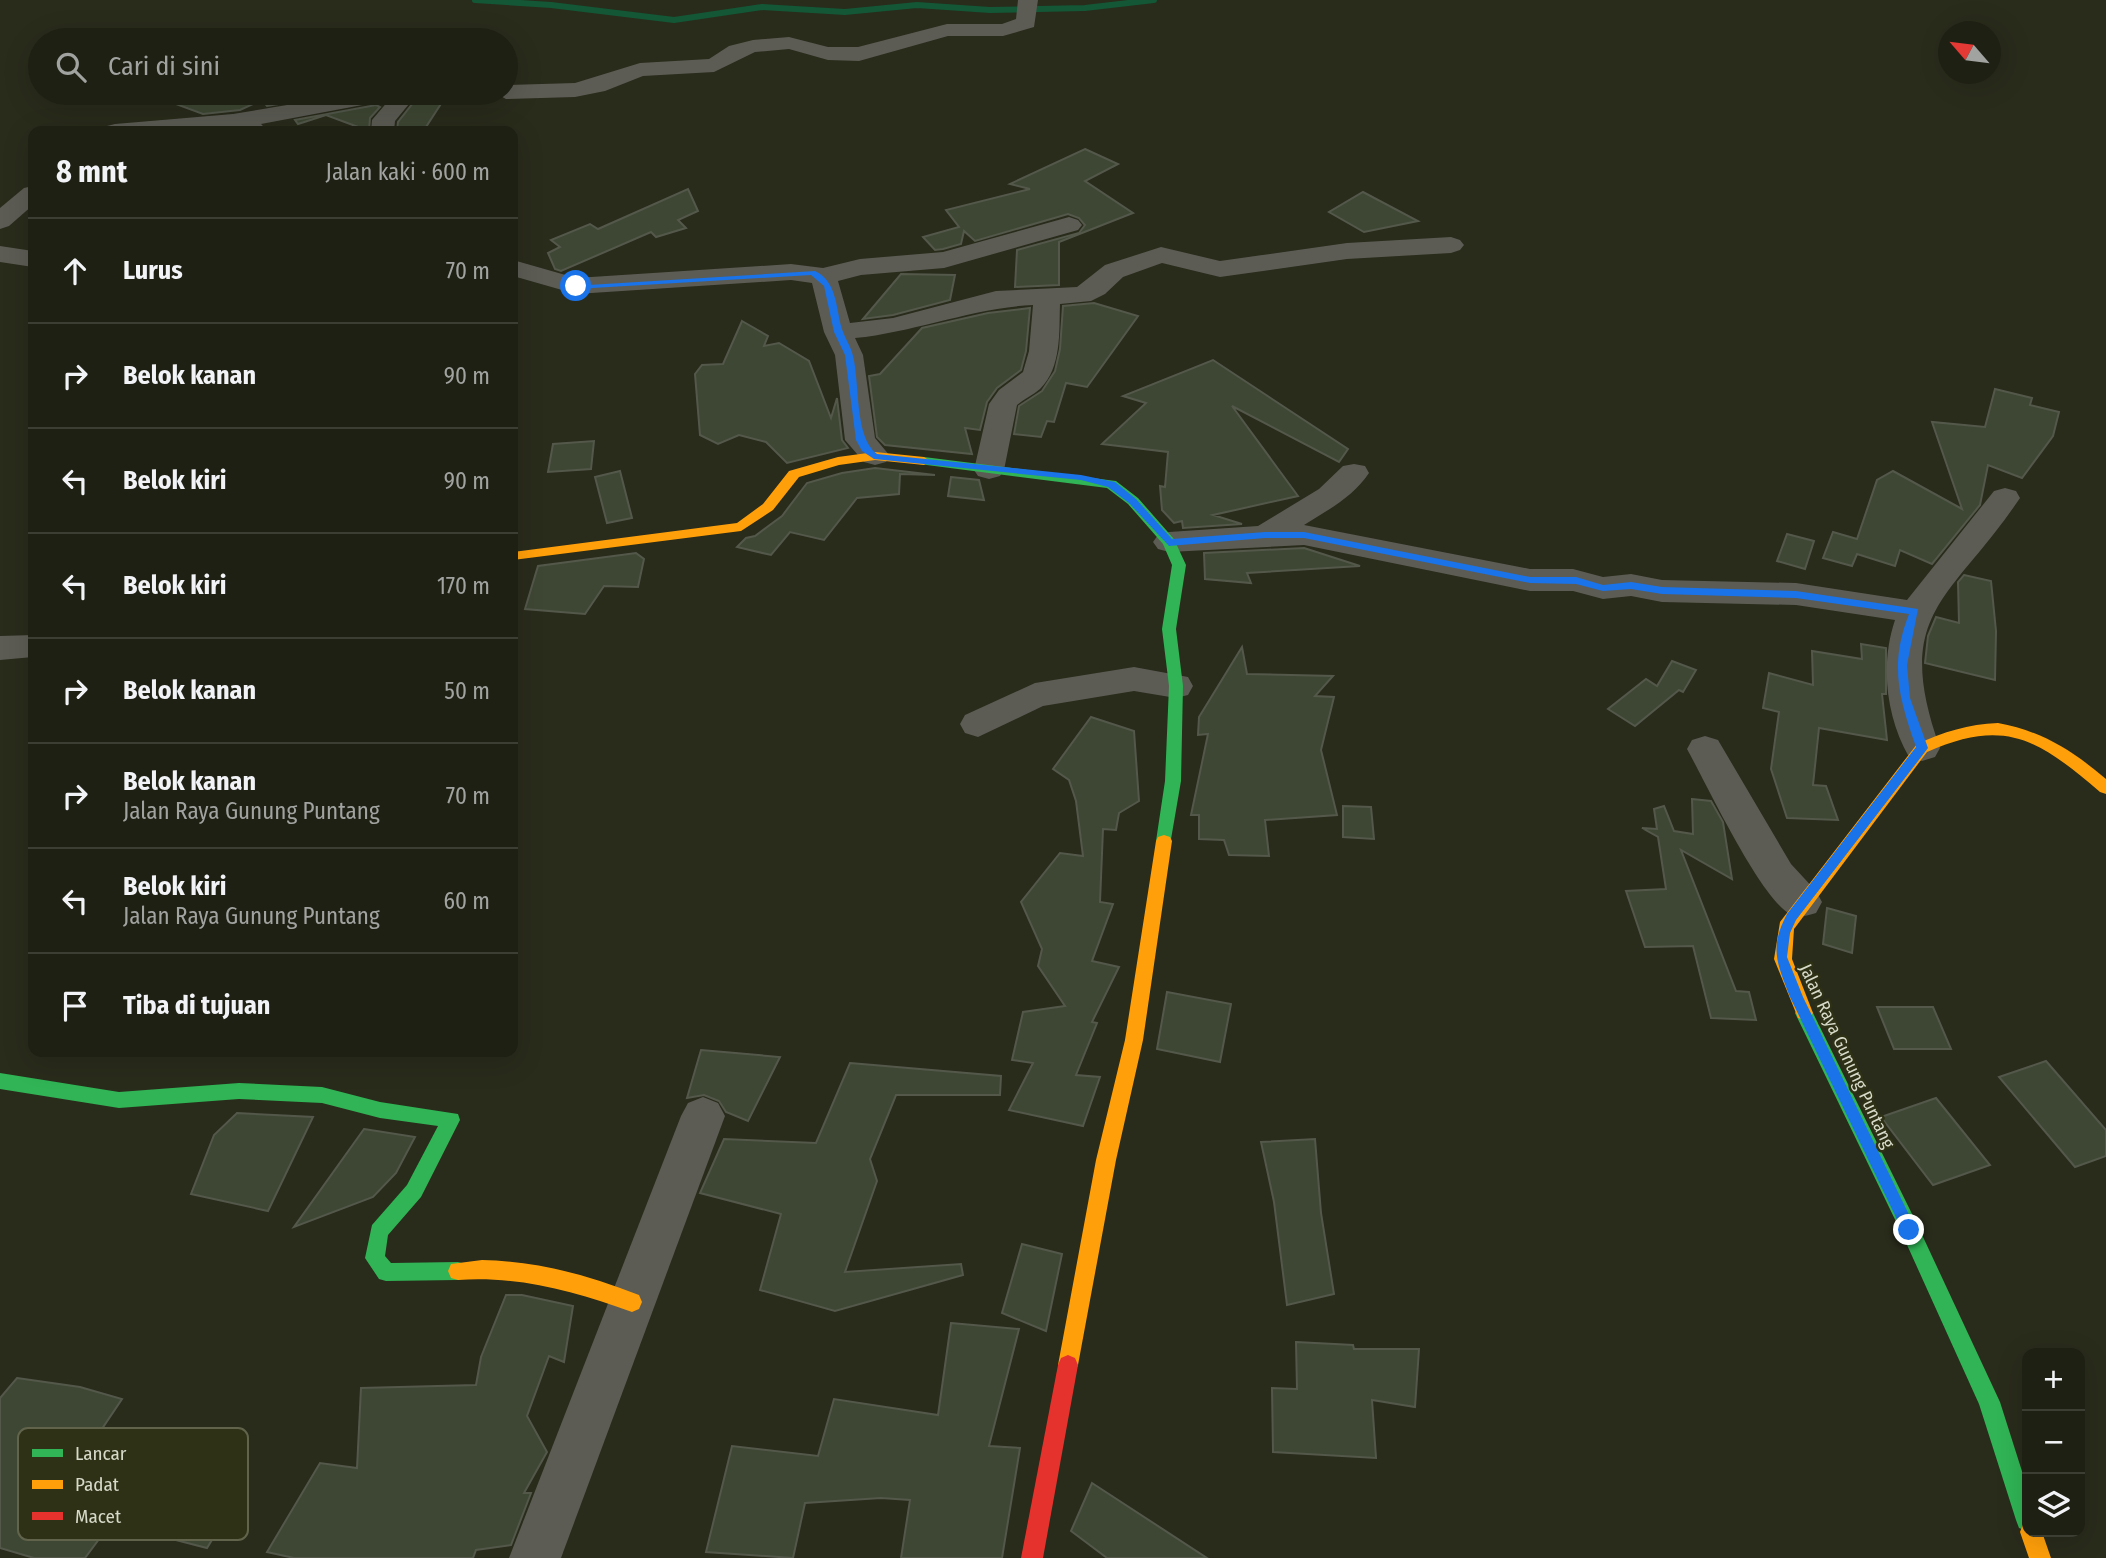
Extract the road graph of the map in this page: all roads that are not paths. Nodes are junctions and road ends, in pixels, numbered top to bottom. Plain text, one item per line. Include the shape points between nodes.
1 (1028, 0) edge
2 (518, 92) edge
3 (333, 105) edge
4 (397, 105) edge
5 (233, 121) junction
6 (174, 126) edge
7 (245, 126) edge
8 (383, 126) edge
9 (28, 197) edge
10 (0, 221) edge
11 (1069, 225) dead end
12 (1451, 245) dead end
13 (0, 254) edge
14 (28, 258) edge
15 (518, 269) edge
16 (821, 277) junction
17 (1047, 296) junction
18 (838, 332) junction
19 (874, 456) junction
20 (989, 470) junction
21 (1354, 473) dead end
22 (2005, 498) dead end
23 (1265, 535) junction
24 (1169, 542) junction
25 (518, 555) edge
26 (1915, 612) junction
27 (28, 646) edge
28 (0, 648) edge
29 (1176, 685) junction
30 (978, 724) dead end
31 (1922, 748) junction
32 (1705, 749) dead end
33 (2106, 788) edge
34 (1802, 902) junction
35 (0, 1081) edge
36 (703, 1116) dead end
37 (632, 1301) junction
38 (2022, 1504) edge
39 (2033, 1537) edge
40 (535, 1558) edge
41 (1032, 1558) edge
42 (2039, 1558) edge

1 - 2 street via 1027,23 1013,29 947,30 859,54 828,53 789,43 753,46 713,65 640,70 575,90
3 - 5 street
4 - 8 street
5 - 6 street
5 - 7 street
9 - 10 street
11 - 16 street via 944,260 860,267
12 - 17 street via 1347,251 1220,269 1161,255 1114,271 1082,295
13 - 14 street
15 - 16 street via 576,286 791,272
16 - 18 street via 828,285
17 - 18 street via 996,299 894,326
17 - 20 street via 1040,370 1003,404
18 - 19 street via 849,355 860,440
19 - 20 street
19 - 25 street via 794,474 768,507 741,527
20 - 24 street via 1111,484 1133,501
21 - 23 street via 1330,496
22 - 26 street
23 - 24 street
23 - 26 street via 1331,539 1530,580 1576,580 1603,588 1796,594
24 - 29 street via 1179,565 1169,629
26 - 31 street via 1906,634 1902,665 1905,698
27 - 28 street
29 - 30 street via 1134,679 1035,695
29 - 41 street via 1173,781 1155,918
31 - 33 street, Jalan Raya Gunung Puntang via 1945,733 2002,726 2023,732 2081,764
31 - 34 street, Jalan Raya Gunung Puntang
32 - 34 street via 1777,875
34 - 38 street, Jalan Raya Gunung Puntang via 1784,933 1782,965 1989,1402
35 - 37 street via 119,1100 239,1091 322,1095 380,1110 451,1120 414,1191 379,1231 375,1258 386,1272 532,1270
36 - 37 street
37 - 40 street
39 - 42 street

